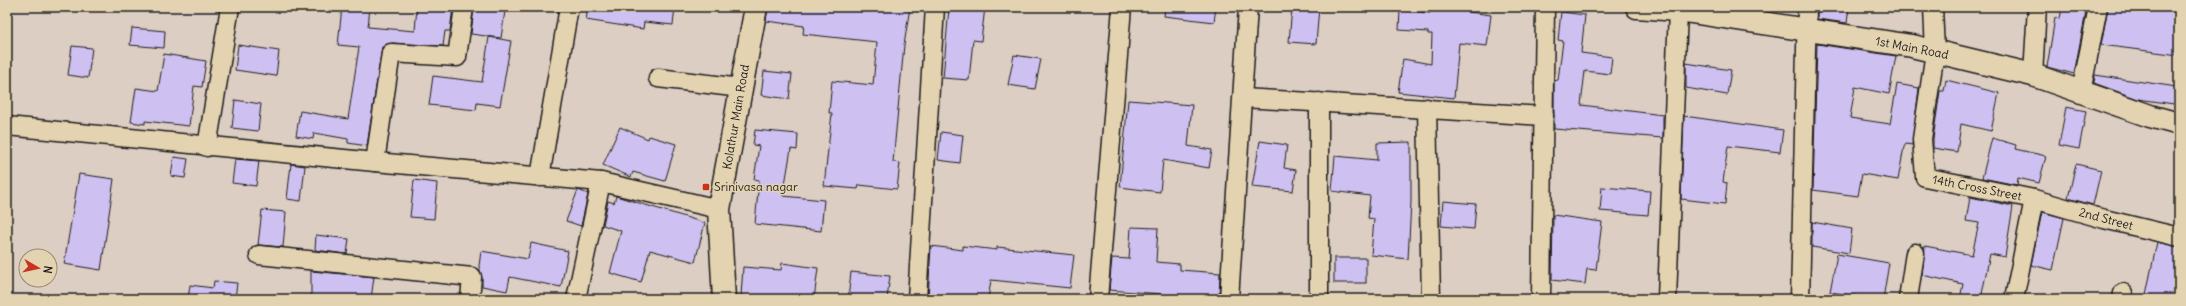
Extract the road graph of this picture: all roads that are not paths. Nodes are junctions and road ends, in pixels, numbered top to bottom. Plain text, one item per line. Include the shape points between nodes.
1 (230, 7) edge
2 (464, 7) edge
3 (569, 7) edge
4 (756, 7) edge
5 (935, 7) edge
6 (1122, 7) edge
7 (1248, 7) edge
8 (1545, 7) edge
9 (1638, 7) edge
10 (1807, 7) edge
11 (1933, 7) edge
12 (2037, 7) edge
13 (2098, 7) edge
14 (1678, 10) junction
15 (1806, 30) junction
16 (1935, 52) junction
17 (2033, 75) junction
18 (658, 78) dead end
19 (741, 88) junction
20 (2081, 92) junction
21 (1243, 98) junction
22 (1319, 102) junction
23 (1427, 108) junction
24 (1544, 116) junction
25 (2179, 124) edge
26 (7, 126) edge
27 (207, 147) junction
28 (375, 162) junction
29 (540, 177) junction
30 (601, 182) junction
31 (2034, 199) junction
32 (719, 209) junction
33 (2179, 237) edge
34 (1914, 253) dead end
35 (259, 255) dead end
36 (470, 299) edge
37 (576, 299) edge
38 (724, 299) edge
39 (917, 299) edge
40 (1098, 299) edge
41 (1229, 299) edge
42 (1319, 299) edge
43 (1431, 299) edge
44 (1541, 299) edge
45 (1667, 299) edge
46 (1800, 299) edge
47 (1908, 299) edge
48 (2014, 299) edge

1 - 27 street
2 - 28 street via 457,57 391,53
3 - 29 street
4 - 19 street, Kolathur Main Road
5 - 39 street
6 - 40 street
7 - 21 street
8 - 24 street
9 - 14 street, 1st Main Road
10 - 15 street
11 - 16 street, 14th Cross Street
12 - 17 street
13 - 20 street
14 - 15 street, 1st Main Road
14 - 45 street
15 - 16 street, 1st Main Road via 1912,46
15 - 46 street
16 - 17 street, 1st Main Road
16 - 31 street, 14th Cross Street via 1922,138 1925,177
17 - 20 street, 1st Main Road
18 - 19 street
19 - 32 street, Kolathur Main Road
20 - 25 street, 1st Main Road
21 - 22 street
21 - 41 street
22 - 23 street
22 - 42 street
23 - 24 street
23 - 43 street
24 - 44 street
26 - 27 street
27 - 28 street
28 - 29 street
29 - 30 street
30 - 32 street
30 - 37 street
31 - 33 street, 2nd Street
31 - 48 street
32 - 38 street, Kolathur Main Road
34 - 47 street
35 - 36 street via 472,277

